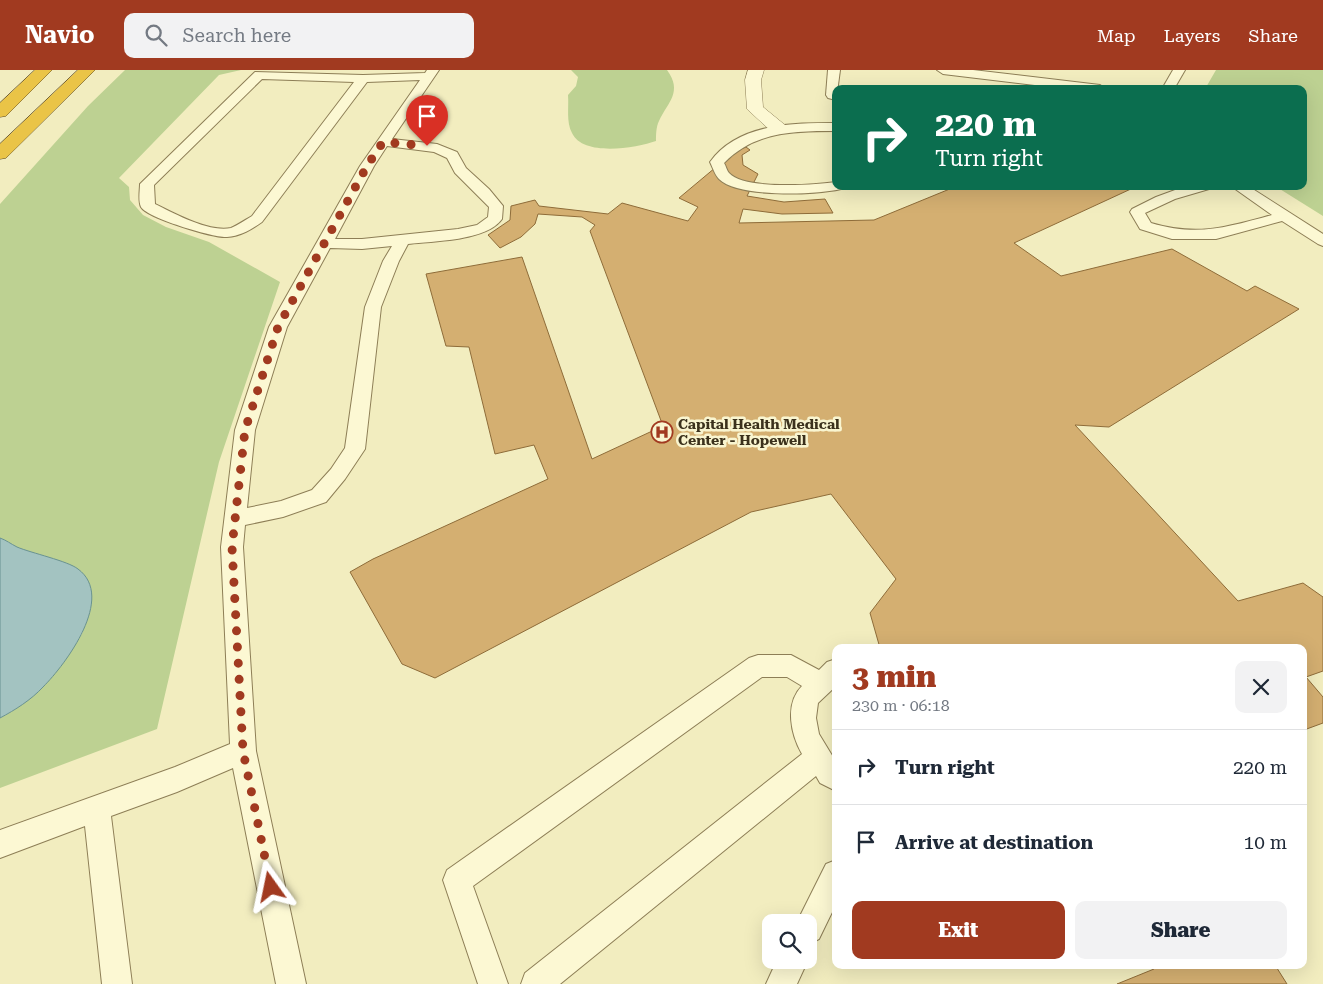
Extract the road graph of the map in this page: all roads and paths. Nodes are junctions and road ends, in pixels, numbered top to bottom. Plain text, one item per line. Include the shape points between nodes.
1 (44, 70) edge
2 (87, 70) edge
3 (756, 70) edge
4 (834, 70) edge
5 (943, 70) edge
6 (1179, 70) edge
7 (964, 71) edge
8 (431, 73) edge
9 (363, 78) junction
10 (833, 85) edge
11 (961, 85) edge
12 (1070, 85) edge
13 (1170, 85) edge
14 (0, 112) edge
15 (832, 127) edge
16 (779, 129) junction
17 (383, 142) junction
18 (0, 154) edge
19 (832, 187) edge
20 (1191, 190) edge
21 (1244, 190) edge
22 (1284, 216) junction
23 (402, 241) junction
24 (1323, 241) edge
25 (324, 243) junction
26 (235, 519) junction
27 (828, 677) edge
28 (243, 751) junction
29 (828, 768) edge
30 (97, 808) junction
31 (0, 844) edge
32 (832, 882) edge
33 (816, 914) edge
34 (788, 969) edge
35 (117, 984) edge
36 (291, 984) edge
37 (493, 984) edge
38 (536, 984) edge
39 (781, 984) edge

1 - 14 highway
2 - 18 highway
3 - 16 street via 753,80 755,109
4 - 10 lane
5 - 7 lane
6 - 13 lane
7 - 11 lane
7 - 12 lane
8 - 9 lane
8 - 17 lane
9 - 9 lane via 259,75 147,184 148,206 181,222 226,233 245,228 257,219
15 - 16 lane
16 - 19 lane via 752,136 727,150 717,162 725,177 741,184 776,189
17 - 23 lane via 437,148 452,155 460,170 496,206 495,219 482,228
17 - 25 lane
20 - 22 lane via 1152,202 1137,212 1146,226 1172,234 1195,235 1216,234
21 - 22 lane
22 - 24 lane
23 - 25 lane
23 - 26 lane via 373,307 355,449 318,496 283,509
25 - 26 lane via 278,327 245,430
26 - 28 lane via 232,547
27 - 29 lane via 807,698 803,718 807,738
27 - 37 lane via 791,666 758,666 457,880
28 - 30 lane
28 - 36 lane
29 - 38 lane
30 - 31 lane
30 - 35 lane
32 - 33 lane
34 - 39 lane

